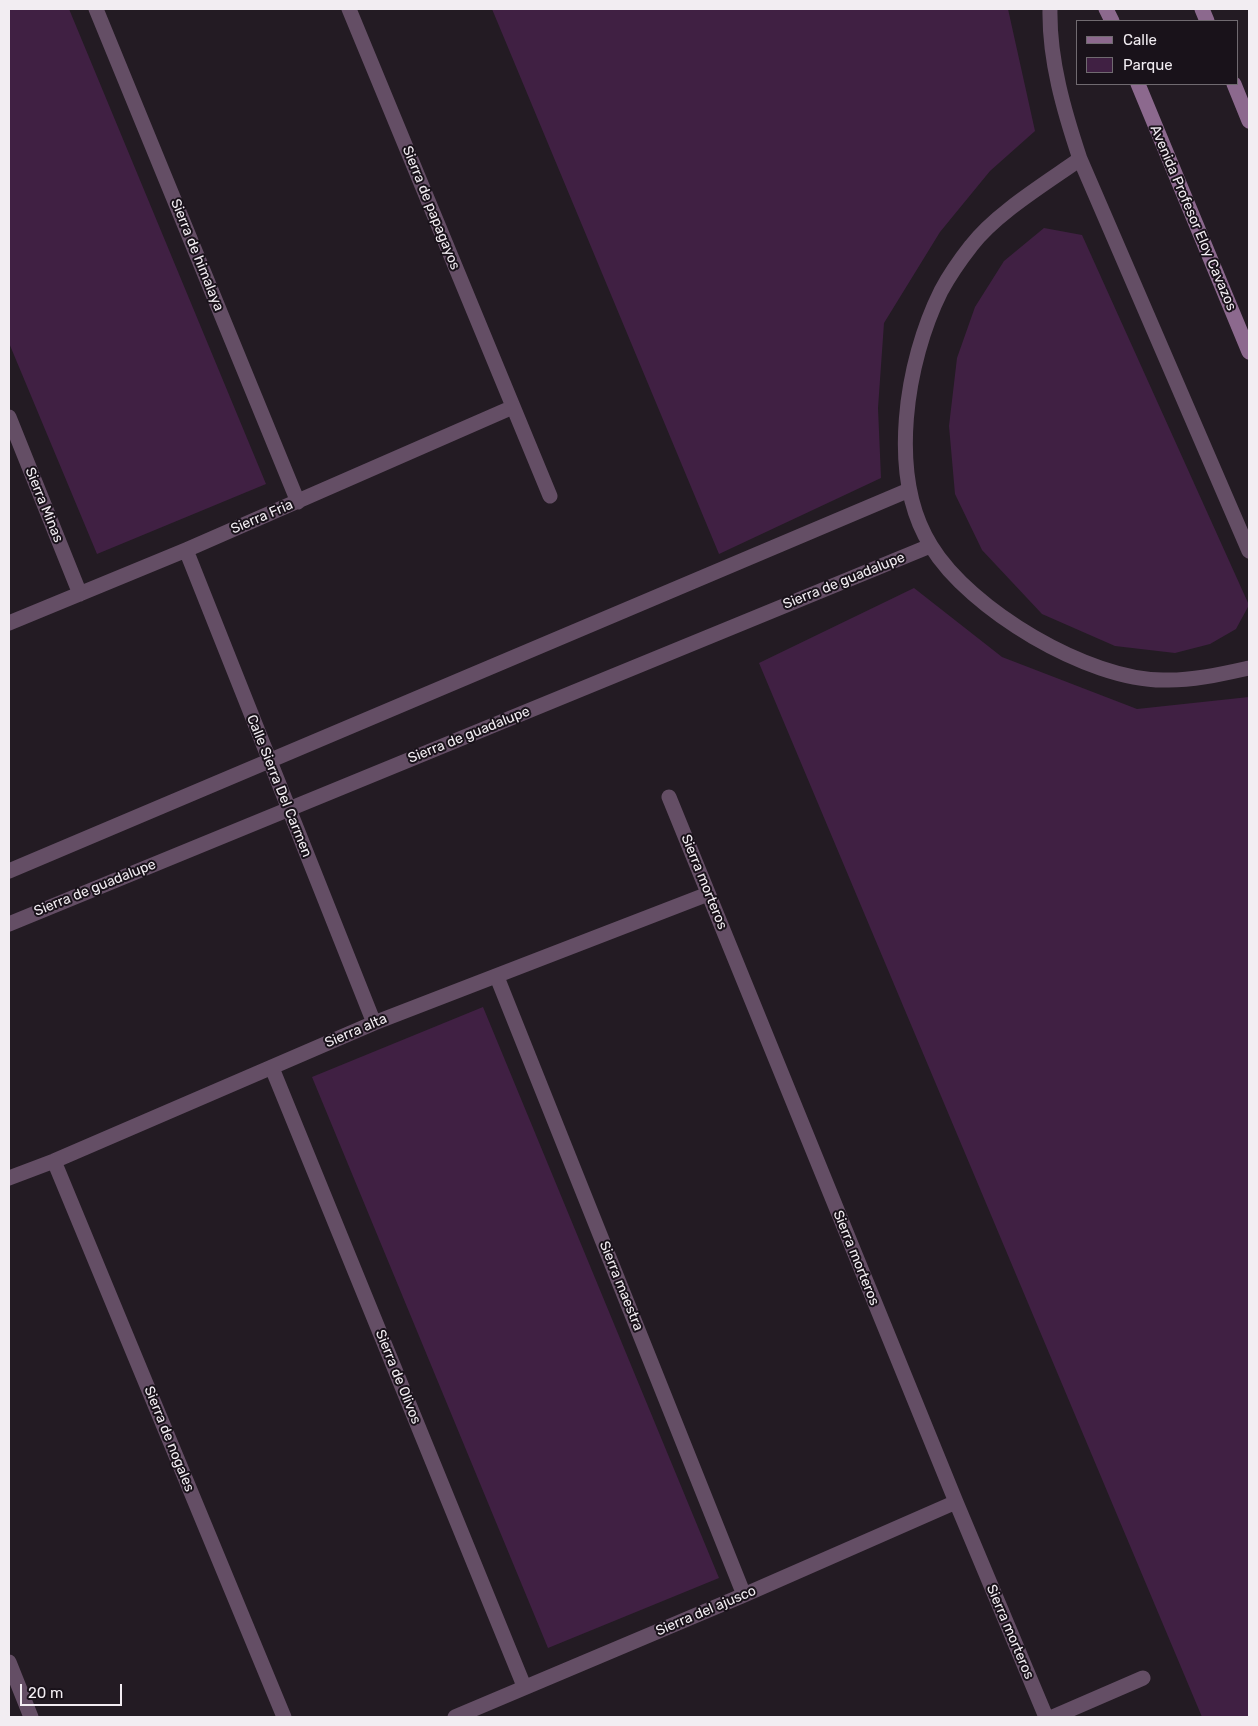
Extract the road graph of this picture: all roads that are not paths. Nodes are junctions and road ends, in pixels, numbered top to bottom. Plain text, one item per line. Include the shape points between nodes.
1 (96, 9) edge
2 (349, 9) edge
3 (1050, 9) edge
4 (1138, 85) edge
5 (1234, 85) edge
6 (1249, 121) edge
7 (1080, 159) junction
8 (1249, 352) edge
9 (513, 407) junction
10 (9, 417) edge
11 (909, 490) junction
12 (550, 496) dead end
13 (298, 502) junction
14 (930, 546) junction
15 (186, 550) junction
16 (1249, 552) edge
17 (80, 594) junction
18 (9, 623) edge
19 (1249, 668) edge
20 (268, 760) junction
21 (669, 797) dead end
22 (288, 809) junction
23 (9, 871) edge
24 (708, 894) junction
25 (9, 924) edge
26 (497, 977) junction
27 (374, 1023) junction
28 (272, 1068) junction
29 (54, 1161) junction
30 (9, 1178) edge
31 (956, 1502) junction
32 (744, 1595) junction
33 (9, 1662) edge
34 (1143, 1678) dead end
35 (524, 1686) junction
36 (31, 1717) edge
37 (284, 1717) edge
38 (455, 1717) edge
39 (1046, 1717) edge
40 (1053, 1717) edge

1 - 13 street, Sierra de himalaya
2 - 9 street, Sierra de papagayos
3 - 7 street via 1055,66 1066,119
4 - 8 main road, Avenida Profesor Eloy Cavazos
5 - 6 main road
7 - 11 street via 1013,206 972,245 941,291 922,339 909,392 906,442
7 - 16 street
9 - 12 street, Sierra de papagayos
9 - 13 street, Sierra Fria
10 - 17 street, Sierra Minas
11 - 14 street
11 - 20 street
13 - 15 street, Sierra Fria
14 - 19 street via 956,579 992,610 1072,657 1122,675 1163,680 1217,675
14 - 22 street, Sierra de guadalupe
15 - 17 street, Sierra Fria
15 - 20 street, Calle Sierra Del Carmen
17 - 18 street, Sierra Fria
20 - 22 street, Calle Sierra Del Carmen
20 - 23 street
21 - 24 street, Sierra morteros
22 - 25 street, Sierra de guadalupe
22 - 27 street, Calle Sierra Del Carmen
24 - 26 street, Sierra alta
24 - 31 street, Sierra morteros
26 - 27 street, Sierra alta
26 - 32 street, Sierra maestra
27 - 28 street, Sierra alta
28 - 29 street, Sierra alta
28 - 35 street, Sierra de Olivos
29 - 30 street, Sierra alta
29 - 37 street, Sierra de nogales
31 - 32 street, Sierra del ajusco
31 - 39 street, Sierra morteros
32 - 35 street, Sierra del ajusco
33 - 36 street
34 - 40 street
35 - 38 street, Sierra del ajusco

